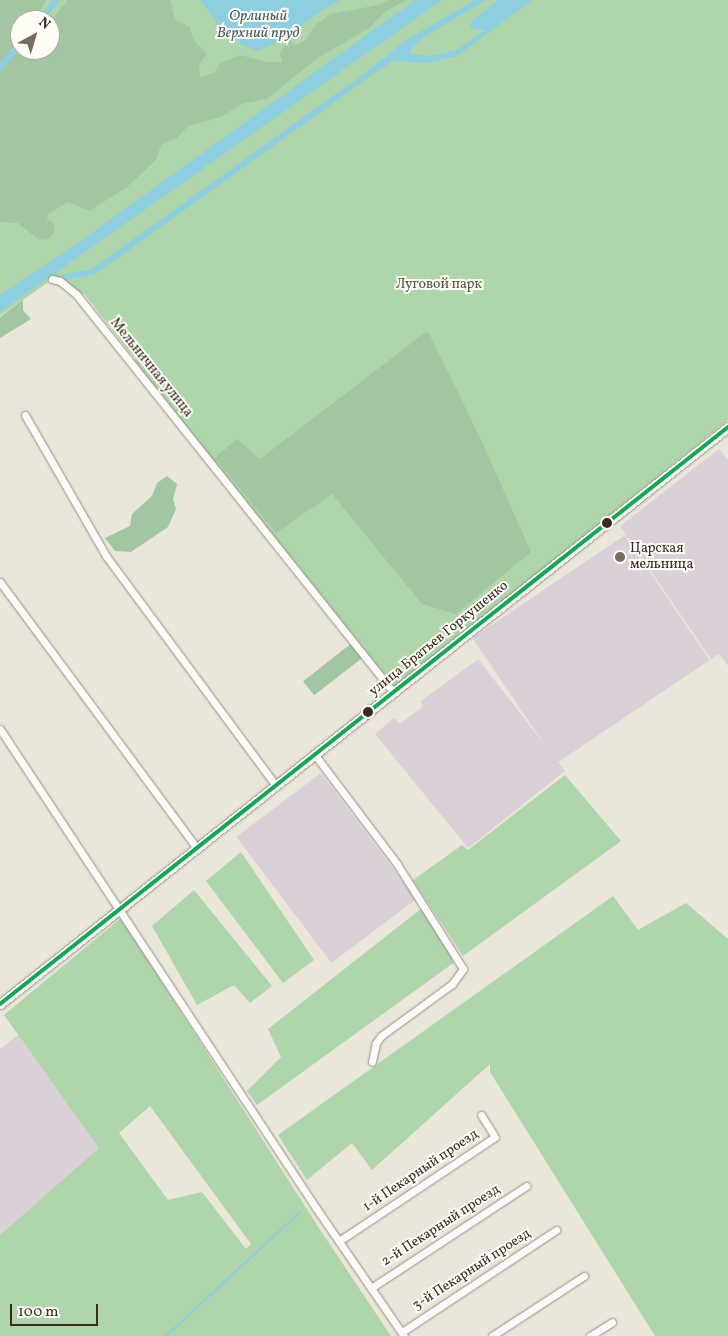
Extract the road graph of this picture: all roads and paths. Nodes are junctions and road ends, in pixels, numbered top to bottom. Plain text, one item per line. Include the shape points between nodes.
1 (52, 278) dead end
2 (25, 415) dead end
3 (728, 427) edge
4 (0, 582) edge
5 (394, 692) junction
6 (0, 729) edge
7 (2, 737) edge
8 (315, 755) junction
9 (276, 786) junction
10 (197, 848) junction
11 (118, 910) junction
12 (0, 1004) edge
13 (372, 1062) dead end
14 (480, 1115) dead end
15 (526, 1186) dead end
16 (556, 1230) dead end
17 (339, 1241) junction
18 (584, 1276) dead end
19 (371, 1288) junction
20 (612, 1322) dead end
21 (403, 1334) edge
22 (492, 1336) edge
23 (590, 1336) edge

1 - 5 street, Мельничная улица via 76,294
2 - 9 street via 106,556
3 - 5 street, улица Братьев Горкушенко
4 - 10 street
5 - 8 street, улица Братьев Горкушенко
6 - 7 street
7 - 11 street
8 - 9 street, улица Братьев Горкушенко
8 - 13 street via 398,864 463,969 452,984 381,1036
9 - 10 street, улица Братьев Горкушенко
10 - 11 street, улица Братьев Горкушенко
11 - 12 street, улица Братьев Горкушенко
11 - 17 street
14 - 17 street, 1-й Пекарный проезд via 495,1137
15 - 19 street, 2-й Пекарный проезд
16 - 21 street, 3-й Пекарный проезд
17 - 19 street
18 - 22 street
19 - 21 street
20 - 23 street

